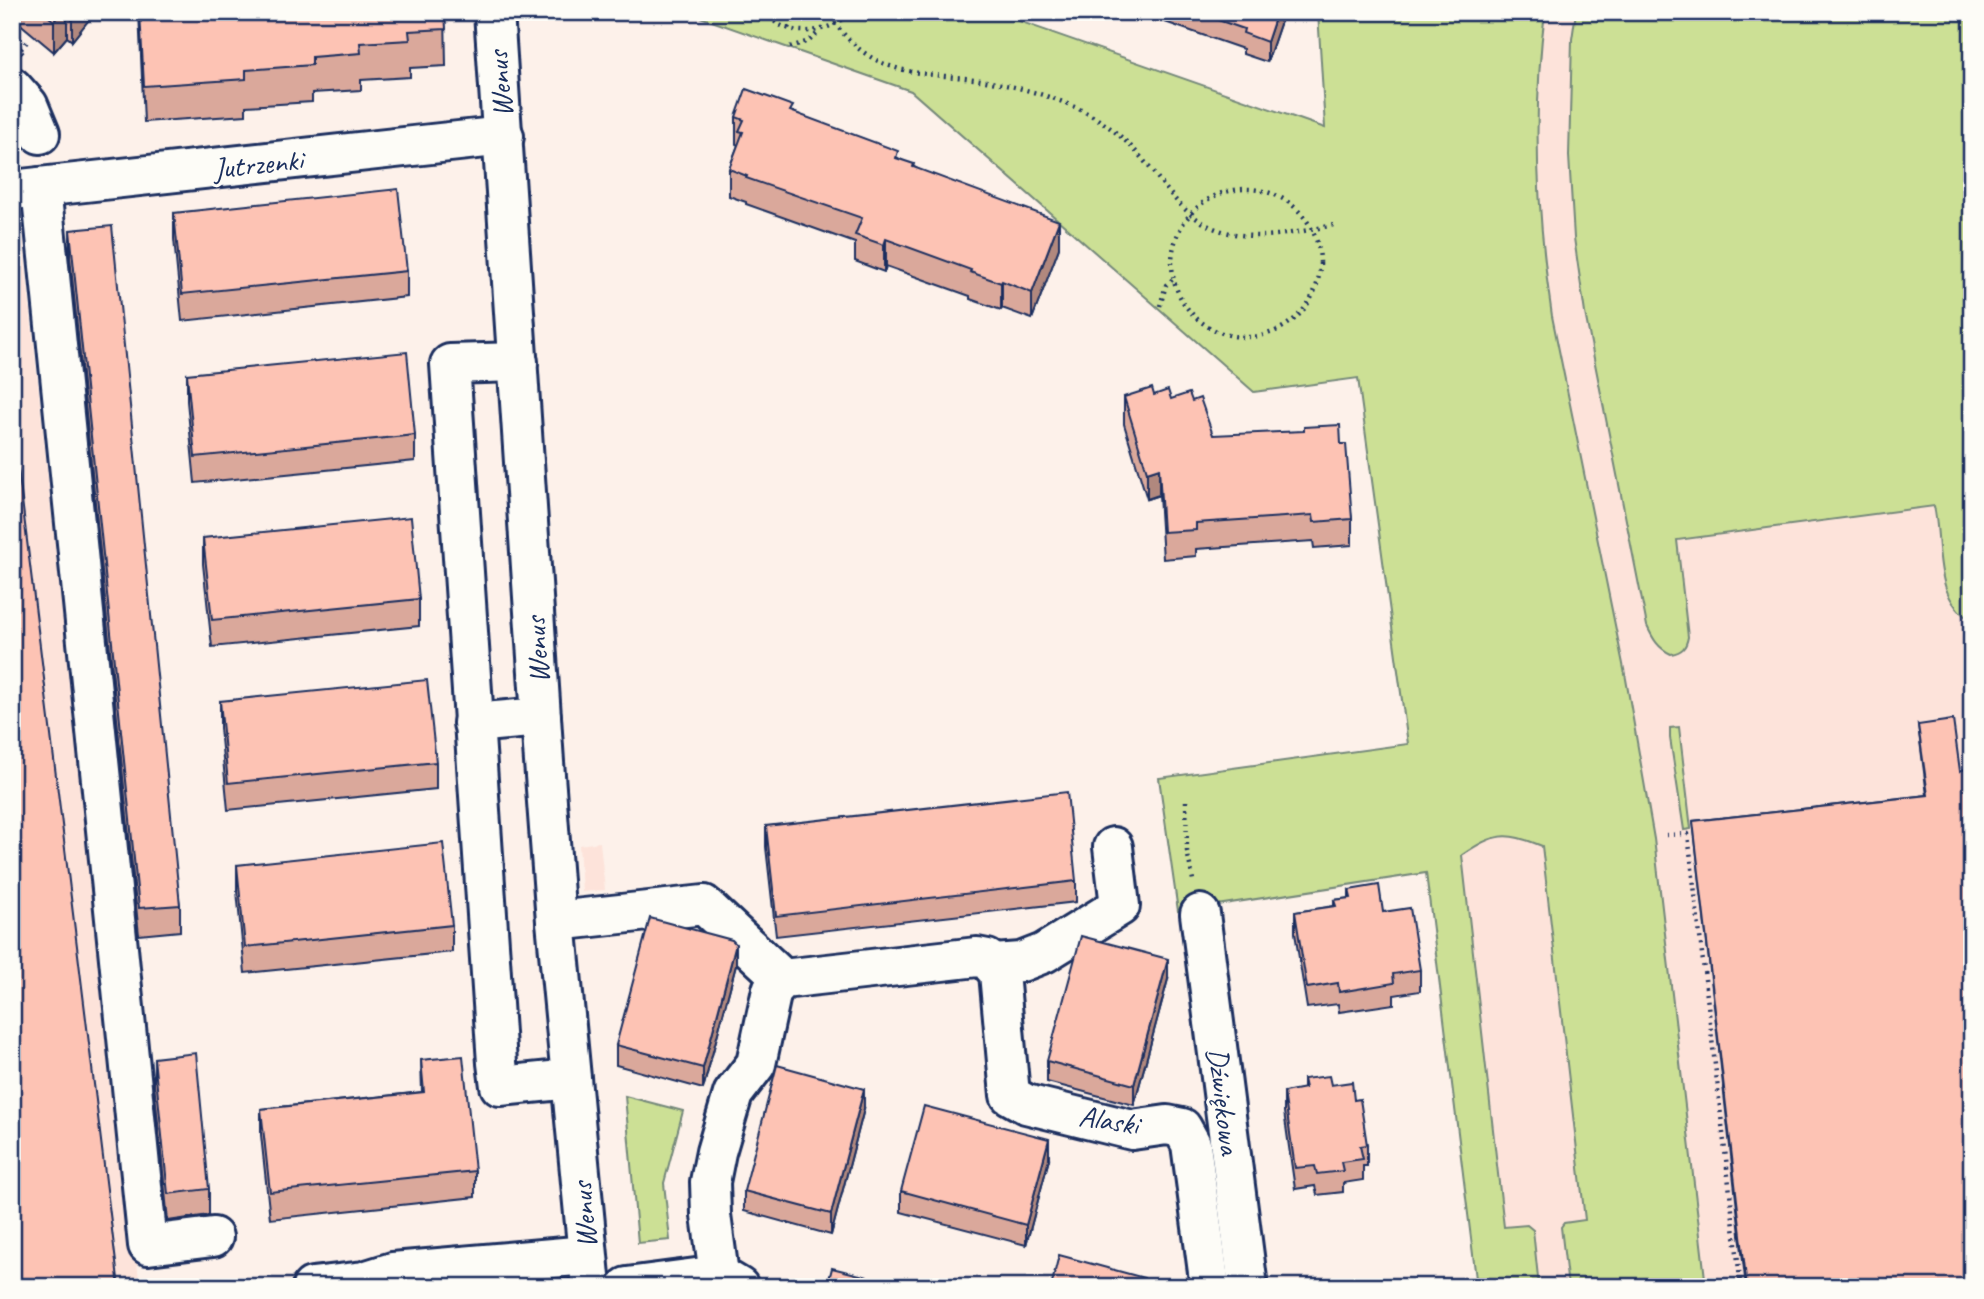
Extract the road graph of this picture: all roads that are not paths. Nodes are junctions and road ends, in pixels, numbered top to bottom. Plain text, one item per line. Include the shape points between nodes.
1 (494, 12) edge
2 (12, 87) edge
3 (40, 134) dead end
4 (504, 136) junction
5 (27, 189) edge
6 (518, 362) junction
7 (541, 717) junction
8 (473, 723) junction
9 (1113, 848) dead end
10 (1200, 914) road end
11 (556, 921) junction
12 (994, 964) junction
13 (783, 979) junction
14 (571, 1079) junction
15 (213, 1237) dead end
16 (589, 1271) edge
17 (394, 1279) edge
18 (729, 1281) edge
19 (312, 1287) edge
20 (627, 1287) edge
21 (1210, 1287) edge
22 (1248, 1287) edge

1 - 4 street, Wenus
2 - 3 street via 29,105
4 - 5 street, Jutrzenki
4 - 6 street, Wenus
5 - 15 street via 148,1245
6 - 7 street, Wenus
6 - 8 street via 450,364
7 - 8 street
7 - 11 street, Wenus via 564,825
8 - 14 street via 500,1086
9 - 12 street via 1120,906 1044,953 1021,962
10 - 22 street, Dźwiękowa
11 - 13 street via 704,905
11 - 14 street, Wenus
12 - 13 street via 976,957
12 - 21 street, Alaski via 999,973 1010,1095 1026,1104 1132,1130 1167,1125 1182,1128 1191,1144
13 - 18 street via 772,989 756,1063 733,1094 710,1182 711,1215
14 - 16 street, Wenus
16 - 17 street
17 - 19 street
18 - 20 street

